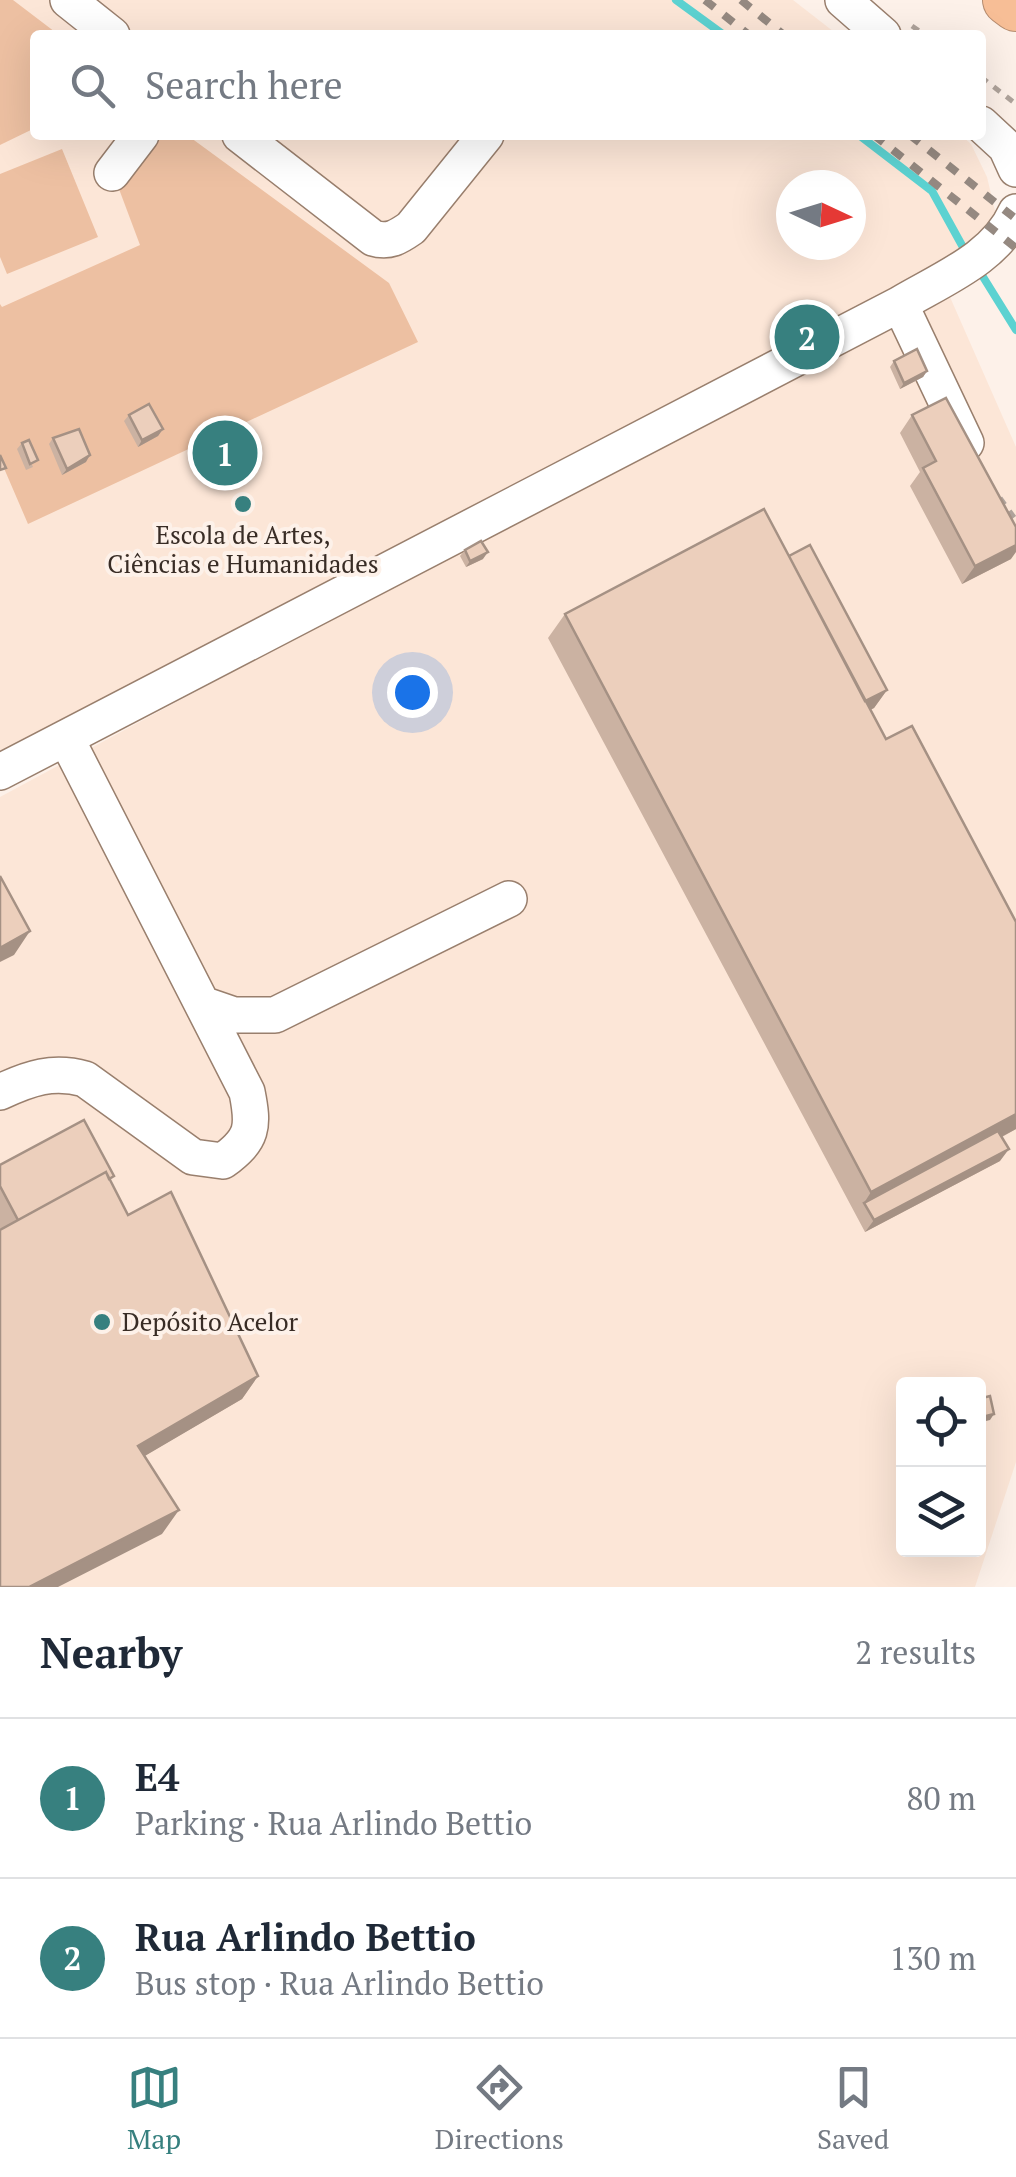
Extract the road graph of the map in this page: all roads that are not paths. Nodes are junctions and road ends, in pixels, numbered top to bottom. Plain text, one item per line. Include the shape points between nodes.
1 (68, 0) edge
2 (842, 0) edge
3 (1008, 0) edge
4 (1016, 6) edge
5 (106, 30) edge
6 (877, 30) edge
7 (986, 129) edge
8 (137, 140) edge
9 (246, 140) edge
10 (482, 140) edge
11 (1016, 169) edge
12 (112, 173) dead end
13 (1016, 212) edge
14 (900, 304) junction
15 (979, 471) edge
16 (66, 738) junction
17 (0, 772) edge
18 (509, 899) dead end
19 (202, 1004) junction
20 (0, 1092) edge

1 - 5 street
2 - 6 street
3 - 4 highway
7 - 11 street via 1006,147
8 - 12 street
9 - 10 street via 383,241 411,228
13 - 14 street via 1007,232 974,260
14 - 15 street
14 - 16 street
16 - 17 street
16 - 19 street
18 - 19 street via 275,1015 234,1015
19 - 20 street via 248,1092 252,1119 244,1146 223,1161 192,1157 85,1079 66,1073 43,1074

